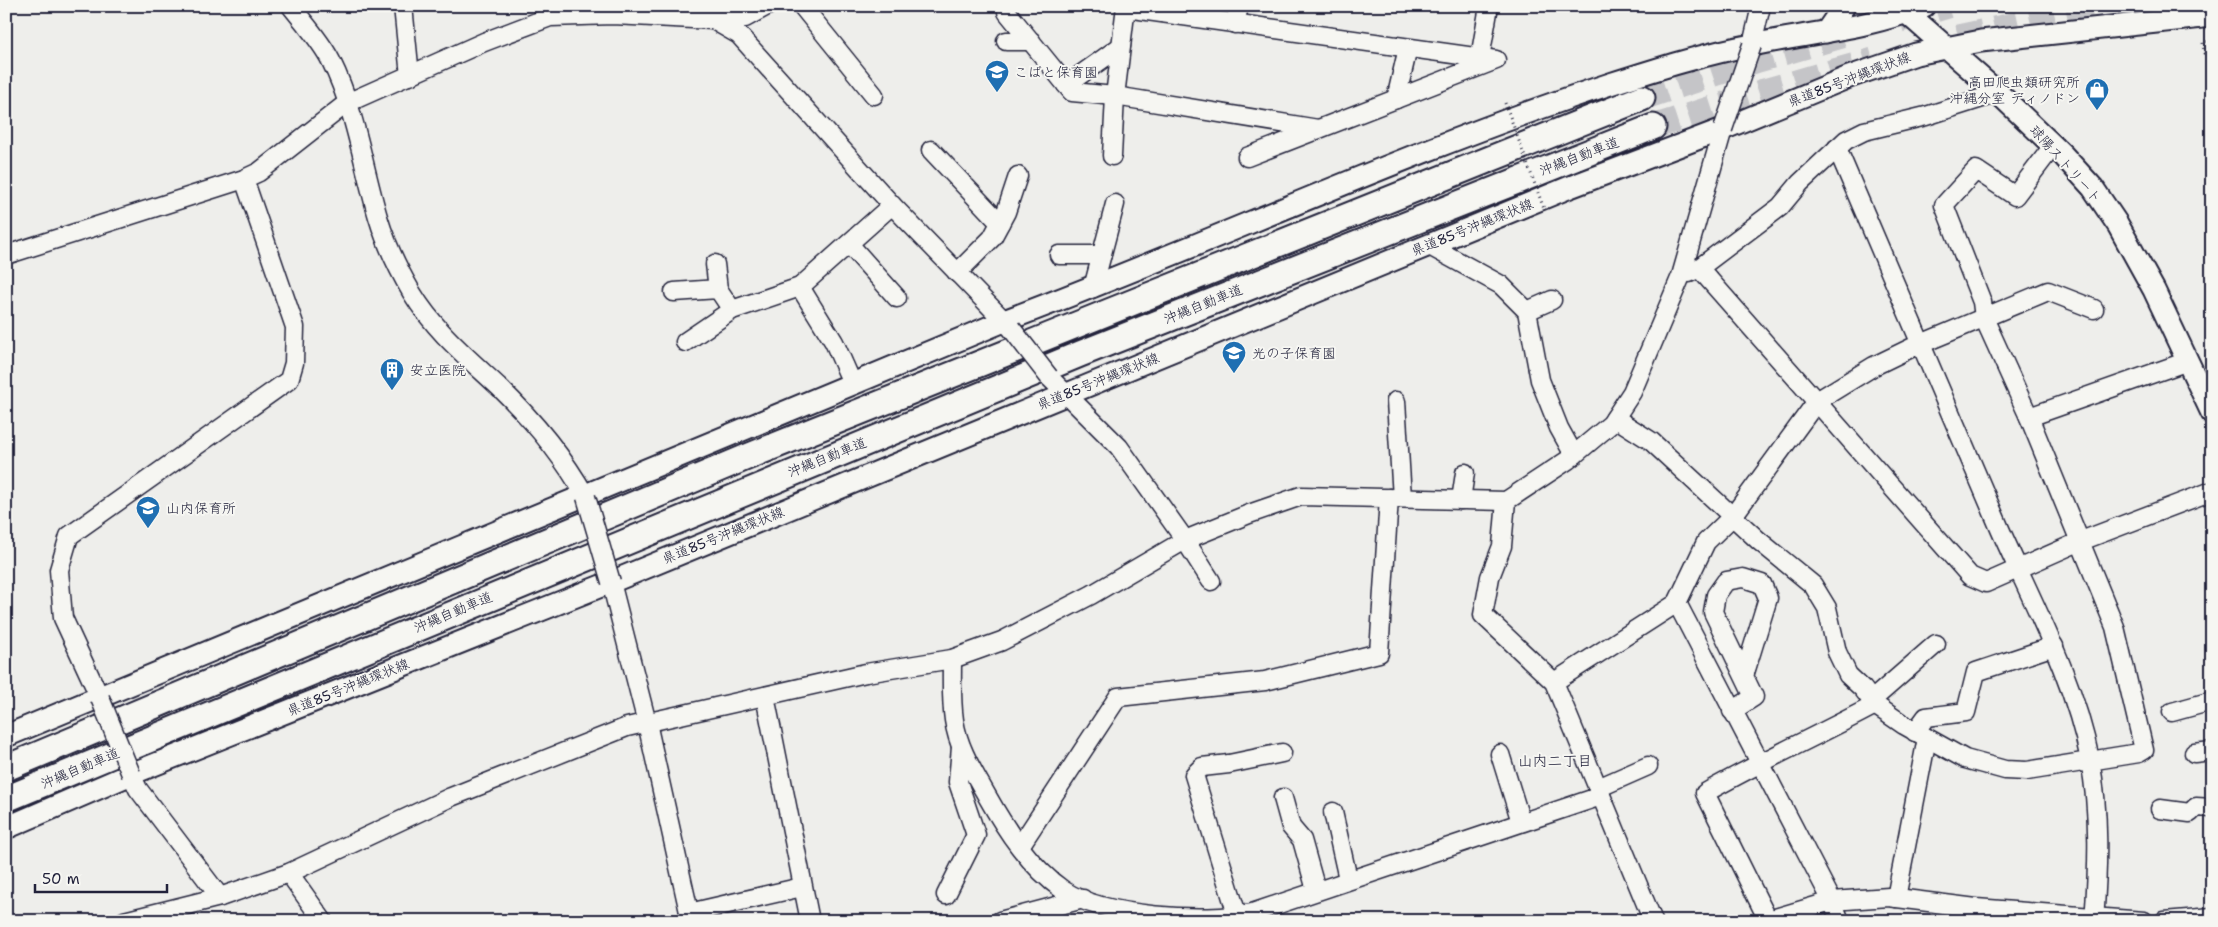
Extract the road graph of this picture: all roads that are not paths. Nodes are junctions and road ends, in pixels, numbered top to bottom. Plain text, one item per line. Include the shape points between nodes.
1 (291, 6) edge
2 (403, 6) edge
3 (767, 6) edge
4 (802, 6) edge
5 (1239, 6) edge
6 (1489, 6) edge
7 (1761, 6) edge
8 (1844, 6) edge
9 (1126, 7) edge
10 (1910, 8) edge
11 (546, 12) edge
12 (1007, 12) dead end
13 (710, 13) edge
14 (2212, 16) edge
15 (1235, 24) junction
16 (1826, 32) junction
17 (1006, 41) dead end
18 (1030, 41) junction
19 (1752, 45) junction
20 (1121, 46) junction
21 (1408, 48) junction
22 (1945, 48) junction
23 (1480, 58) junction
24 (410, 76) junction
25 (1066, 85) junction
26 (1998, 93) junction
27 (874, 95) dead end
28 (1115, 96) junction
29 (1642, 98) tunnel mouth
30 (1396, 99) junction
31 (347, 103) junction
32 (1653, 127) tunnel mouth
33 (1318, 129) junction
34 (1723, 129) junction
35 (2053, 146) junction
36 (1837, 148) junction
37 (931, 150) dead end
38 (1112, 156) dead end
39 (1247, 157) dead end
40 (1018, 176) dead end
41 (244, 179) junction
42 (1115, 204) dead end
43 (892, 205) junction
44 (1000, 223) junction
45 (849, 244) junction
46 (1428, 245) junction
47 (6, 255) edge
48 (1059, 255) dead end
49 (1102, 255) junction
50 (715, 264) dead end
51 (1699, 268) junction
52 (957, 273) junction
53 (1681, 276) junction
54 (800, 287) junction
55 (1093, 288) junction
56 (718, 289) junction
57 (674, 292) dead end
58 (897, 298) dead end
59 (1552, 300) dead end
60 (2094, 309) dead end
61 (732, 310) junction
62 (1527, 311) junction
63 (1984, 318) junction
64 (1007, 325) junction
65 (686, 342) dead end
66 (1920, 344) junction
67 (2188, 361) junction
68 (853, 385) junction
69 (1065, 394) junction
70 (1396, 401) dead end
71 (1817, 401) junction
72 (2212, 413) edge
73 (2029, 417) junction
74 (1615, 418) junction
75 (1574, 455) junction
76 (1465, 473) dead end
77 (2212, 491) edge
78 (586, 497) junction
79 (1396, 498) junction
80 (1461, 500) junction
81 (1506, 501) junction
82 (1733, 516) junction
83 (1185, 540) junction
84 (2081, 541) junction
85 (2018, 570) junction
86 (1211, 581) dead end
87 (610, 582) junction
88 (1677, 603) junction
89 (1936, 644) dead end
90 (2054, 646) junction
91 (952, 659) junction
92 (1744, 676) junction
93 (1554, 682) junction
94 (765, 696) junction
95 (100, 698) junction
96 (2212, 701) edge
97 (1873, 703) junction
98 (1732, 711) junction
99 (2172, 712) dead end
100 (647, 723) junction
101 (1921, 735) junction
102 (6, 736) edge
103 (961, 746) junction
104 (1282, 753) dead end
105 (1500, 754) dead end
106 (2090, 760) junction
107 (1759, 762) junction
108 (1648, 766) dead end
109 (6, 768) edge
110 (131, 774) junction
111 (1599, 792) junction
112 (1283, 798) dead end
113 (6, 799) edge
114 (2212, 808) edge
115 (2160, 809) dead end
116 (1333, 812) dead end
117 (1521, 822) junction
118 (6, 828) edge
119 (1020, 846) junction
120 (289, 874) junction
121 (1348, 879) junction
122 (802, 887) junction
123 (1316, 890) junction
124 (946, 895) dead end
125 (220, 897) junction
126 (1896, 898) junction
127 (1083, 899) junction
128 (1832, 901) junction
129 (1975, 914) edge
130 (690, 917) edge
131 (1239, 918) edge
132 (2094, 918) edge
133 (2206, 919) edge
134 (1767, 920) edge
135 (124, 921) edge
136 (323, 921) edge
137 (810, 921) edge
138 (1000, 921) edge
139 (1653, 921) edge
140 (1840, 921) edge
141 (2144, 921) edge
142 (2164, 921) edge

1 - 31 street via 327,54
2 - 24 street
3 - 13 street via 744,18
4 - 27 street
5 - 15 street
6 - 23 street
7 - 19 street
8 - 16 main road
9 - 15 street
9 - 20 street
10 - 16 main road
10 - 22 main road, 球陽ストリート
11 - 13 street via 613,15
11 - 24 street
12 - 18 street
13 - 43 street via 739,35
14 - 22 main road, 県道85号沖縄環状線 via 1981,41
15 - 21 street
16 - 19 main road
17 - 18 street
18 - 25 street
19 - 34 street, bridge
19 - 55 main road via 1612,84 1471,133
20 - 25 street
20 - 28 street
21 - 23 street
21 - 30 street
22 - 26 main road, 球陽ストリート
22 - 34 main road, 県道85号沖縄環状線 via 1882,64
23 - 30 street via 1496,60
24 - 31 street
25 - 28 street via 1072,92
26 - 35 main road, 球陽ストリート
26 - 36 street via 1926,116 1864,130
28 - 33 street
28 - 38 street
29 - 109 highway, 沖縄自動車道 via 747,457
30 - 33 street
31 - 41 street via 258,172
31 - 78 street via 378,219 400,272 444,337 524,413 573,474
32 - 113 highway, 沖縄自動車道 via 1062,361
33 - 39 street
34 - 46 main road, 県道85号沖縄環状線
34 - 53 street
35 - 63 street via 2015,196 1976,170 1944,205 1982,302
35 - 67 main road, 球陽ストリート via 2093,188 2118,225
36 - 51 street via 1780,207
36 - 66 street
37 - 44 street
40 - 44 street
41 - 47 street
41 - 95 street via 295,327 294,364 289,380 69,536 59,570 62,618
42 - 49 street
43 - 45 street
43 - 52 street
44 - 52 street via 992,238
45 - 54 street
45 - 58 street
46 - 62 street via 1501,285
46 - 69 main road, 県道85号沖縄環状線
48 - 49 street
49 - 55 street
50 - 56 street
51 - 53 street
51 - 71 street
52 - 64 street
53 - 74 street via 1632,392
54 - 61 street
54 - 68 street via 834,342
55 - 64 main road
56 - 57 street
56 - 61 street
59 - 62 street
60 - 63 street via 2048,291
61 - 65 street
62 - 75 street via 1540,380
63 - 66 street
63 - 73 street
64 - 68 main road
64 - 69 street, bridge
66 - 71 street via 1874,366
66 - 85 street
67 - 72 main road, 球陽ストリート
67 - 73 street
68 - 78 main road
69 - 83 street via 1119,447
69 - 87 main road, 県道85号沖縄環状線
70 - 79 street
71 - 82 street
71 - 85 street via 1970,576 1986,583
73 - 84 street
74 - 75 street
74 - 82 street via 1651,441
75 - 81 street
76 - 80 street
77 - 84 street
78 - 87 street, bridge
78 - 95 main road
79 - 80 street
79 - 83 street via 1301,496
79 - 119 street via 1379,653 1265,681 1118,697
80 - 81 street
81 - 93 street via 1502,546 1490,577 1483,615
82 - 88 street via 1706,542
82 - 97 street via 1813,585 1827,608 1837,652 1848,675
83 - 86 street
83 - 91 street via 1052,617 1002,641
84 - 85 street
84 - 106 street via 2115,627 2144,750
85 - 90 street
87 - 100 street
87 - 110 main road, 県道85号沖縄環状線
88 - 93 street
88 - 98 street
89 - 97 street
90 - 101 street via 1976,672 1966,712 1926,717
90 - 106 street
91 - 94 street via 866,673
91 - 103 street via 954,719
92 - 92 street via 1713,612 1716,595 1726,582 1743,578 1762,584 1768,598
92 - 98 street via 1754,697
93 - 111 street
94 - 100 street
94 - 122 street
95 - 102 main road
95 - 110 street, bridge
96 - 99 street
97 - 101 street
97 - 107 street via 1807,741
98 - 107 street
100 - 120 street via 627,727 451,797
100 - 130 street
101 - 106 street via 1966,759 2005,770 2028,771
101 - 126 street
103 - 119 street via 1002,822
103 - 124 street via 958,782 976,835
104 - 131 street via 1202,767 1194,775
105 - 117 street
106 - 132 street via 2098,858
107 - 128 street
107 - 134 street via 1705,792
108 - 111 street
110 - 118 main road, 県道85号沖縄環状線
110 - 125 street via 138,789
111 - 117 street
111 - 139 street
112 - 123 street via 1291,827 1302,840
114 - 115 street via 2196,807 2190,812
116 - 121 street
117 - 121 street
119 - 127 street via 1044,874 1064,890
120 - 125 street
120 - 136 street
121 - 123 street
122 - 130 street
122 - 137 street
123 - 131 street
125 - 135 street
126 - 128 street
126 - 129 street
127 - 131 street via 1111,908 1172,916
127 - 138 street
128 - 134 street
128 - 140 street
129 - 132 street
132 - 141 street
133 - 142 street

